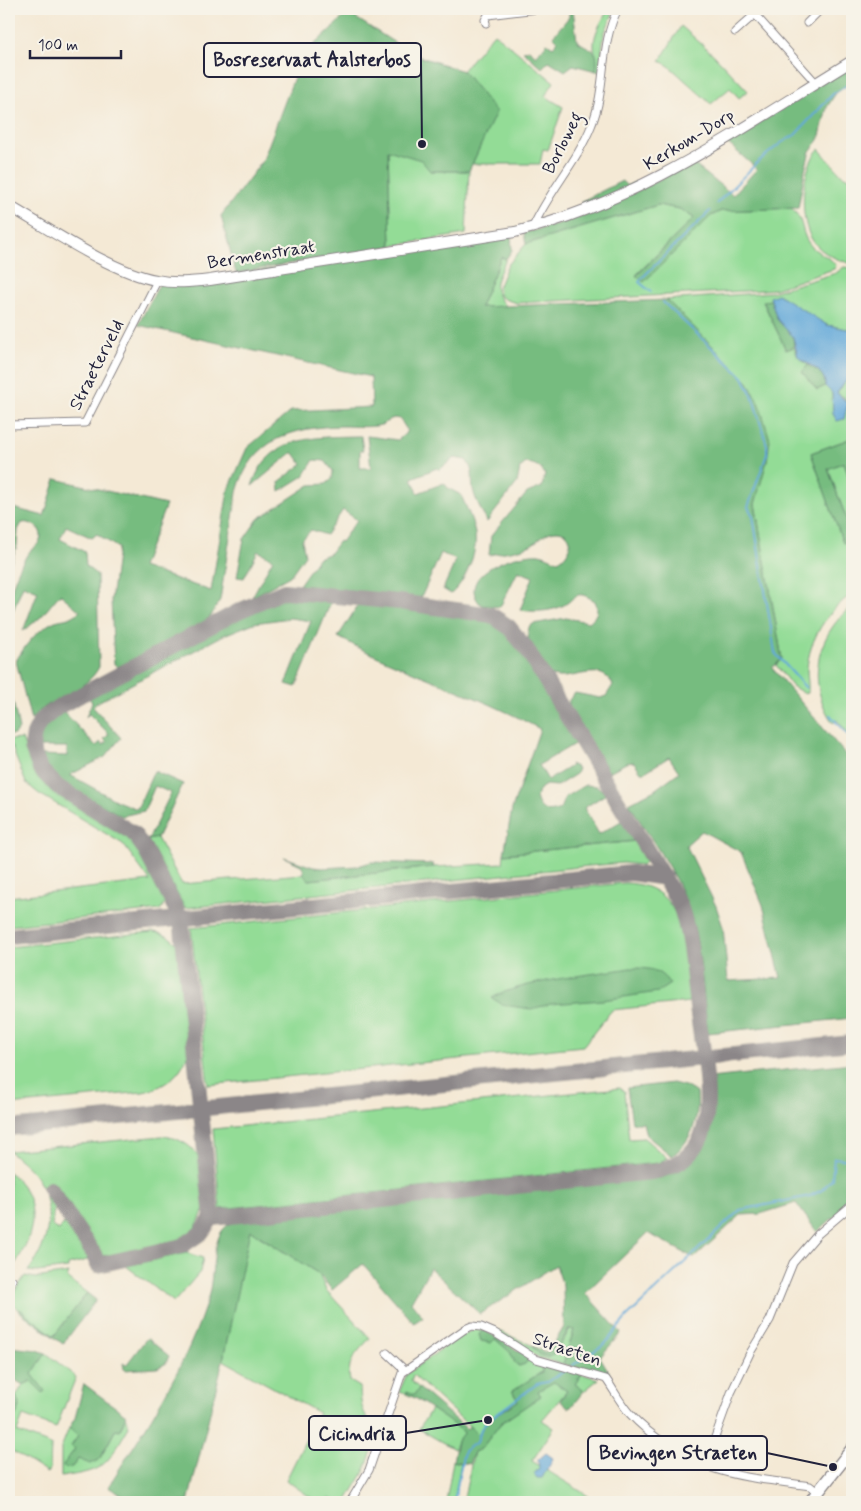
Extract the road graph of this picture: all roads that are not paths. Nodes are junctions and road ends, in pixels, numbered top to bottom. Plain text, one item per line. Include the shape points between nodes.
1 (537, 9) edge
2 (618, 9) edge
3 (821, 9) edge
4 (752, 12) edge
5 (486, 23) dead end
6 (807, 23) dead end
7 (736, 32) dead end
8 (852, 61) edge
9 (816, 83) junction
10 (9, 206) edge
11 (534, 227) junction
12 (157, 280) junction
13 (9, 425) edge
14 (852, 1204) edge
15 (388, 1353) dead end
16 (405, 1370) junction
17 (852, 1449) edge
18 (704, 1465) junction
19 (818, 1492) junction
20 (350, 1502) edge
21 (810, 1502) edge

1 - 5 street via 488,15
2 - 11 street, Borloweg via 607,34 592,124
3 - 6 street
4 - 7 street
4 - 9 street
8 - 9 street, Kerkom-Dorp
9 - 11 street, Kerkom-Dorp via 639,188
10 - 12 street, Bermenstraat via 116,266
11 - 12 street, Bermenstraat via 210,280
12 - 13 street, Straeterveld via 85,424
14 - 18 street via 792,1263 770,1320 750,1353 732,1393
15 - 16 street
16 - 18 street, Straeten via 472,1326 482,1327 536,1359 606,1379 642,1426
16 - 20 street via 369,1470
17 - 19 main road
18 - 19 street, Straeten via 730,1473 810,1486
19 - 21 main road

